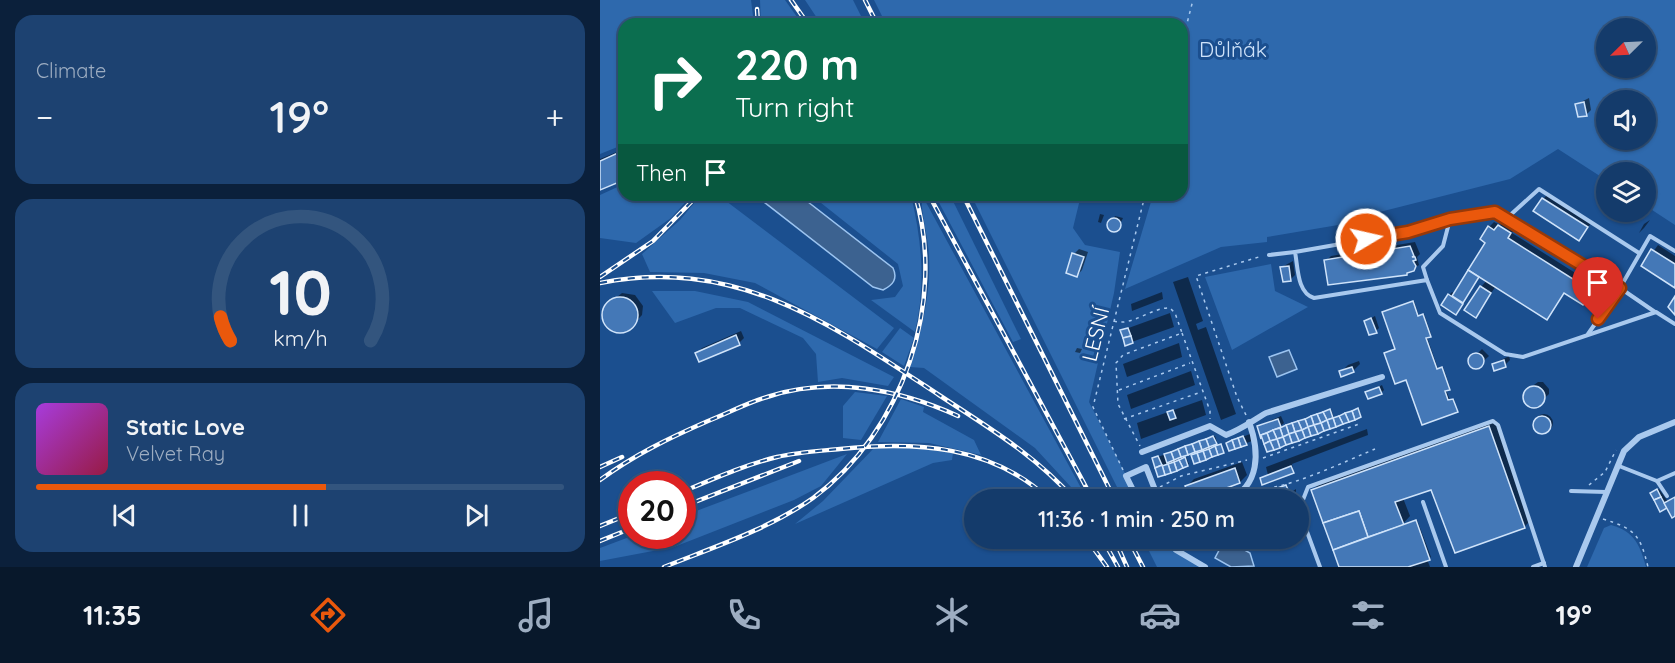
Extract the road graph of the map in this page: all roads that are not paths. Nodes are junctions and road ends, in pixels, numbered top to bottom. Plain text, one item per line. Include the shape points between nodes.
1 (1507, 218) junction
2 (1450, 219) junction
3 (1675, 251) edge
4 (1295, 252) junction
5 (1638, 253) junction
6 (1269, 255) road end
7 (1427, 280) junction
8 (1620, 288) junction
9 (1656, 312) junction
10 (1675, 324) edge
11 (1588, 335) junction
12 (1382, 377) dead end
13 (1249, 422) junction
14 (1675, 422) edge
15 (1142, 452) road end
16 (1618, 465) junction
17 (1675, 473) edge
18 (1657, 481) junction
19 (1132, 489) edge
20 (1155, 489) edge
21 (1246, 489) edge
22 (1571, 491) dead end
23 (1607, 492) junction
24 (1667, 496) dead end
25 (1423, 502) dead end
26 (1176, 550) edge
27 (1544, 565) edge
28 (1205, 567) edge
29 (1320, 567) edge
30 (1446, 567) edge
31 (1533, 567) edge
32 (1576, 567) edge

1 - 2 lane via 1495,212
1 - 5 lane via 1539,189
1 - 8 lane
2 - 4 lane via 1408,232
2 - 7 lane via 1443,246 1423,267
3 - 5 lane via 1650,236
4 - 6 lane
4 - 7 lane via 1302,290 1314,298
5 - 8 lane
7 - 11 lane via 1440,313 1505,354 1523,357
8 - 9 lane
8 - 11 lane
9 - 10 lane
9 - 11 lane
12 - 13 street via 1266,413
13 - 15 street via 1245,428 1226,435 1210,426
13 - 21 street via 1257,459
14 - 16 street via 1639,437 1624,451
16 - 18 lane
16 - 23 street
17 - 18 lane
18 - 24 lane
19 - 20 street via 1126,476 1146,467
22 - 23 lane
23 - 32 street
25 - 30 lane
26 - 28 street
27 - 29 lane via 1498,425 1493,421 1308,488 1299,510
27 - 31 lane

